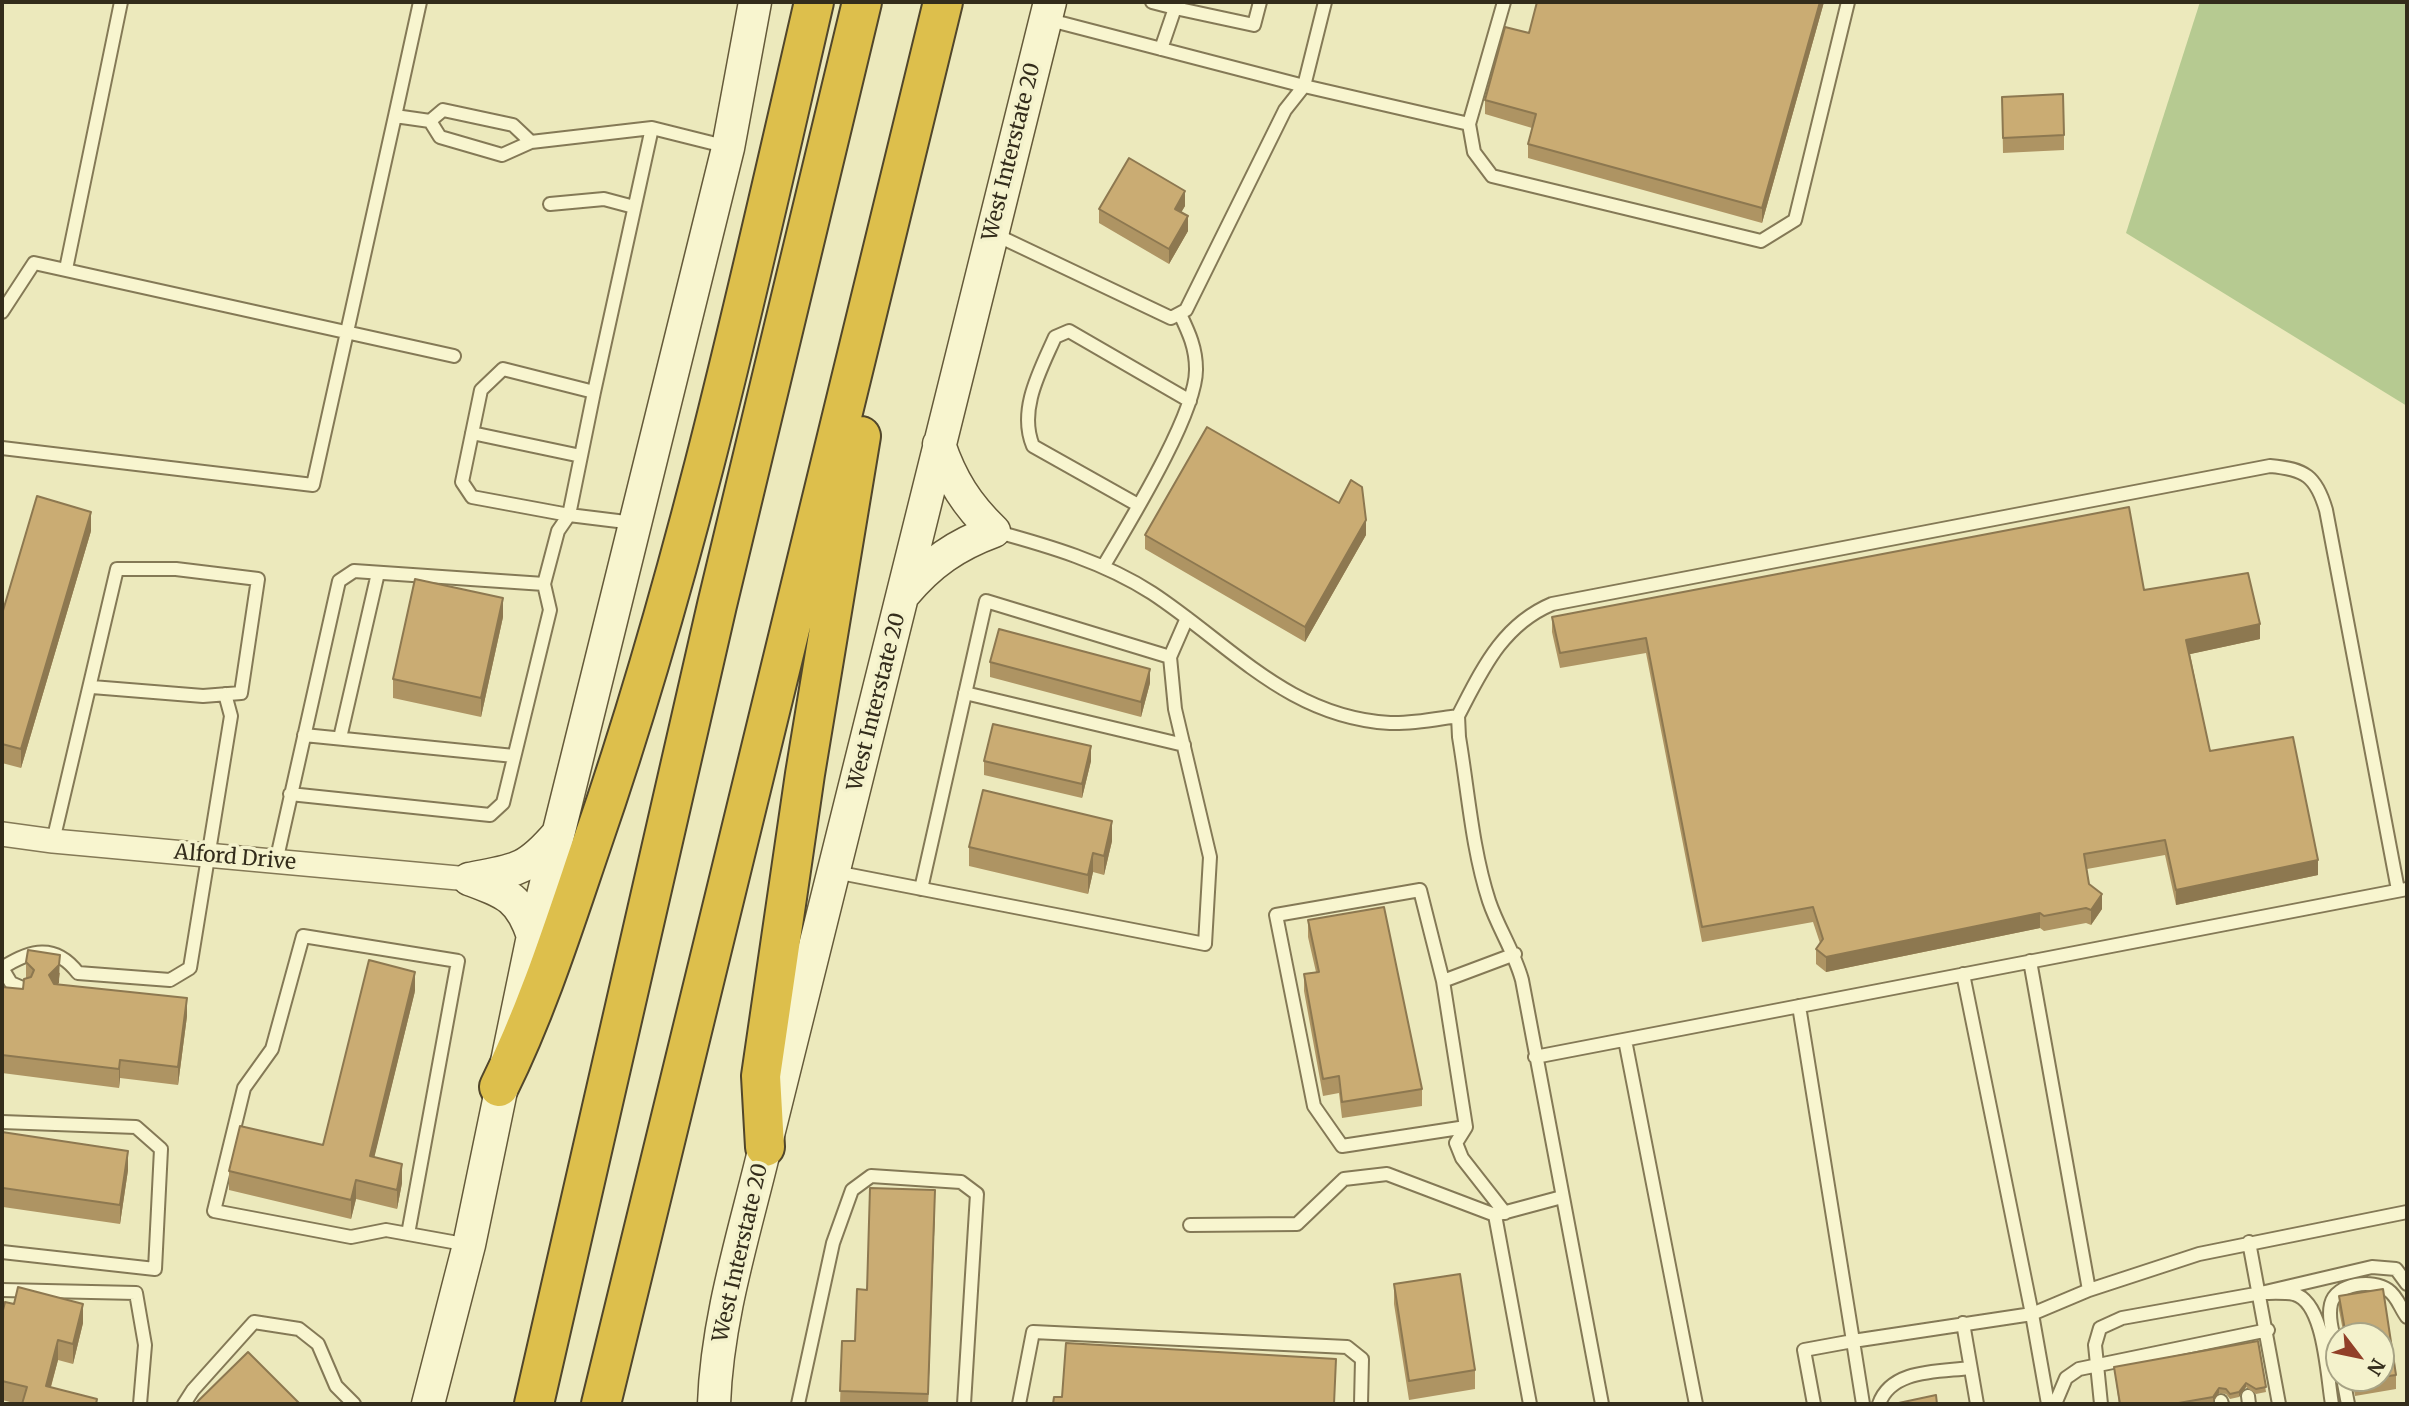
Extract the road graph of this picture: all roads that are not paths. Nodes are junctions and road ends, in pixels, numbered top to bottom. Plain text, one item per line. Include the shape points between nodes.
1 (121, 2) edge
2 (419, 2) edge
3 (755, 2) edge
4 (814, 2) edge
5 (862, 2) edge
6 (943, 2) edge
7 (1152, 2) edge
8 (1260, 2) edge
9 (1325, 2) edge
10 (1504, 2) edge
11 (1848, 2) edge
12 (1175, 8) junction
13 (1048, 10) edge
14 (1161, 49) junction
15 (1304, 86) junction
16 (395, 116) junction
17 (430, 121) junction
18 (1469, 124) junction
19 (652, 128) junction
20 (531, 142) junction
21 (728, 148) junction
22 (550, 204) dead end
23 (634, 207) junction
24 (889, 223) junction
25 (992, 233) junction
26 (66, 269) junction
27 (2, 312) edge
28 (1180, 314) junction
29 (347, 331) junction
30 (454, 356) dead end
31 (594, 392) junction
32 (1190, 401) junction
33 (472, 433) junction
34 (939, 444) junction
35 (2, 449) edge
36 (580, 456) junction
37 (1138, 505) junction
38 (569, 515) junction
39 (636, 523) junction
40 (994, 531) junction
41 (1104, 568) junction
42 (378, 573) junction
43 (544, 584) junction
44 (903, 595) junction
45 (1187, 618) junction
46 (1170, 657) junction
47 (92, 687) junction
48 (965, 693) junction
49 (225, 694) junction
50 (1458, 716) junction
51 (304, 734) junction
52 (340, 738) junction
53 (1184, 745) junction
54 (514, 756) junction
55 (290, 794) junction
56 (2, 834) edge
57 (558, 834) junction
58 (54, 841) junction
59 (211, 856) junction
60 (276, 862) junction
61 (835, 872) junction
62 (469, 879) junction
63 (921, 889) junction
64 (2403, 890) edge
65 (533, 936) junction
66 (1515, 954) junction
67 (2030, 961) junction
68 (2, 968) edge
69 (1963, 974) junction
70 (1443, 981) junction
71 (25, 989) edge
72 (1800, 1006) junction
73 (1625, 1040) junction
74 (1535, 1056) junction
75 (499, 1087) junction
76 (2, 1122) edge
77 (1466, 1127) junction
78 (765, 1147) junction
79 (1562, 1197) junction
80 (2407, 1212) edge
81 (1500, 1214) junction
82 (1190, 1225) dead end
83 (408, 1234) junction
84 (2249, 1242) junction
85 (469, 1245) junction
86 (2, 1252) edge
87 (2407, 1284) edge
88 (2089, 1290) junction
89 (2, 1292) edge
90 (2261, 1293) junction
91 (2032, 1314) junction
92 (2407, 1317) edge
93 (2331, 1322) edge
94 (1963, 1323) junction
95 (2268, 1330) junction
96 (2236, 1336) junction
97 (1853, 1341) junction
98 (2239, 1350) edge
99 (2096, 1366) junction
100 (1970, 1368) junction
101 (140, 1404) edge
102 (184, 1404) edge
103 (354, 1404) edge
104 (428, 1404) edge
105 (534, 1404) edge
106 (601, 1404) edge
107 (714, 1404) edge
108 (798, 1404) edge
109 (964, 1404) edge
110 (1019, 1404) edge
111 (1361, 1404) edge
112 (1530, 1404) edge
113 (1602, 1404) edge
114 (1696, 1404) edge
115 (1814, 1404) edge
116 (1863, 1404) edge
117 (1879, 1404) edge
118 (1977, 1404) edge
119 (2048, 1404) edge
120 (2055, 1404) edge
121 (2101, 1404) edge
122 (2279, 1404) edge
123 (2332, 1404) edge

1 - 26 lane
2 - 16 lane
3 - 21 main road
4 - 75 highway via 718,410 633,722 529,1026
5 - 105 highway
6 - 24 highway
7 - 12 lane
8 - 12 lane via 1254,25
9 - 15 lane
10 - 18 lane
11 - 18 lane via 1795,220 1761,241 1492,176 1474,152
12 - 14 lane
13 - 14 lane
13 - 25 main road, West Interstate 20
14 - 15 lane
15 - 18 lane
15 - 28 lane via 1285,110 1186,310
16 - 17 lane
16 - 29 lane
17 - 20 lane via 443,110 513,125
17 - 20 lane via 440,136 502,155
19 - 20 lane
19 - 21 lane
19 - 23 lane
21 - 39 main road
22 - 23 lane via 604,199
23 - 31 lane
24 - 78 highway via 896,277 858,456 805,774 761,1076
24 - 106 highway
25 - 28 lane via 1171,318
25 - 34 main road, West Interstate 20
26 - 27 lane via 34,264
26 - 29 lane
28 - 32 lane via 1194,343 1196,372
29 - 30 lane
29 - 35 lane via 313,485
31 - 33 lane via 503,369 481,390
31 - 36 lane
32 - 37 lane
32 - 37 lane via 1069,331 1055,337 1032,388 1026,429 1033,446
33 - 36 lane
33 - 38 lane via 462,482 472,497
34 - 40 main road via 961,494
34 - 44 main road, West Interstate 20
36 - 38 lane
37 - 41 lane
38 - 39 lane
38 - 43 lane via 558,531
39 - 57 main road
40 - 41 lane
40 - 44 main road via 951,549 925,569
41 - 45 lane via 1151,592
42 - 43 lane
42 - 51 lane via 354,571 339,581
42 - 52 lane
43 - 54 lane via 550,610
44 - 61 main road, West Interstate 20
45 - 46 lane
45 - 50 lane via 1275,686 1312,706 1392,723
46 - 48 lane via 986,601
46 - 53 lane
47 - 49 lane
47 - 49 lane via 117,569 176,569 258,579 241,693
47 - 58 lane
48 - 53 lane
48 - 63 lane
49 - 59 lane via 231,716
50 - 64 lane via 1493,651 1528,614 1552,604 2270,466 2293,468 2320,489 2326,510
50 - 66 lane via 1483,879 1489,904
51 - 52 lane
51 - 55 lane
52 - 54 lane
53 - 63 lane via 1210,858 1205,944
54 - 55 lane via 503,803 490,815
55 - 60 lane
56 - 58 street, Alford Drive
57 - 62 main road via 529,865
57 - 65 main road
58 - 59 street, Alford Drive
59 - 60 street, Alford Drive
59 - 68 lane via 190,968 170,980 77,979 70,962 51,952 16,957
60 - 62 street, Alford Drive
61 - 63 lane
61 - 78 main road, West Interstate 20
62 - 65 main road via 518,903
64 - 67 lane
65 - 75 main road
66 - 70 lane
66 - 74 lane
67 - 69 lane
67 - 88 lane
68 - 71 lane via 11,983
69 - 72 lane
69 - 91 lane
70 - 77 lane
70 - 77 lane via 1420,890 1276,915 1314,1106 1342,1146
72 - 73 lane
72 - 97 lane
73 - 74 lane
73 - 114 lane
74 - 79 lane
75 - 85 main road
76 - 86 lane via 136,1127 161,1149 155,1269
77 - 81 lane via 1456,1143
78 - 107 main road, West Interstate 20 via 725,1317
79 - 81 lane
79 - 113 lane
80 - 84 lane
81 - 82 lane via 1387,1174 1344,1179 1297,1224
81 - 112 lane
83 - 83 lane via 386,1230 351,1237 214,1210 244,1088 272,1049 303,936 458,961
83 - 85 lane
84 - 88 lane
84 - 90 lane
85 - 104 main road
87 - 90 lane via 2396,1269 2372,1267
88 - 91 lane
89 - 101 lane via 136,1293 145,1345
90 - 95 lane
90 - 99 lane via 2122,1318 2100,1328
90 - 123 lane via 2295,1294 2311,1304
91 - 94 lane
91 - 119 lane
92 - 93 lane via 2386,1288 2370,1284 2340,1290 2332,1301
94 - 97 lane
94 - 100 lane
95 - 96 lane
95 - 122 lane
96 - 98 lane
96 - 99 lane via 2188,1353
97 - 115 lane via 1804,1350
97 - 116 lane
99 - 120 lane via 2066,1378
99 - 121 lane
100 - 117 lane via 1908,1376 1889,1385
100 - 118 lane
102 - 103 lane via 254,1322 299,1329 318,1344 336,1386
108 - 109 lane via 834,1242 852,1189 871,1177 961,1182 977,1194
110 - 111 lane via 1033,1332 1347,1347 1362,1359

